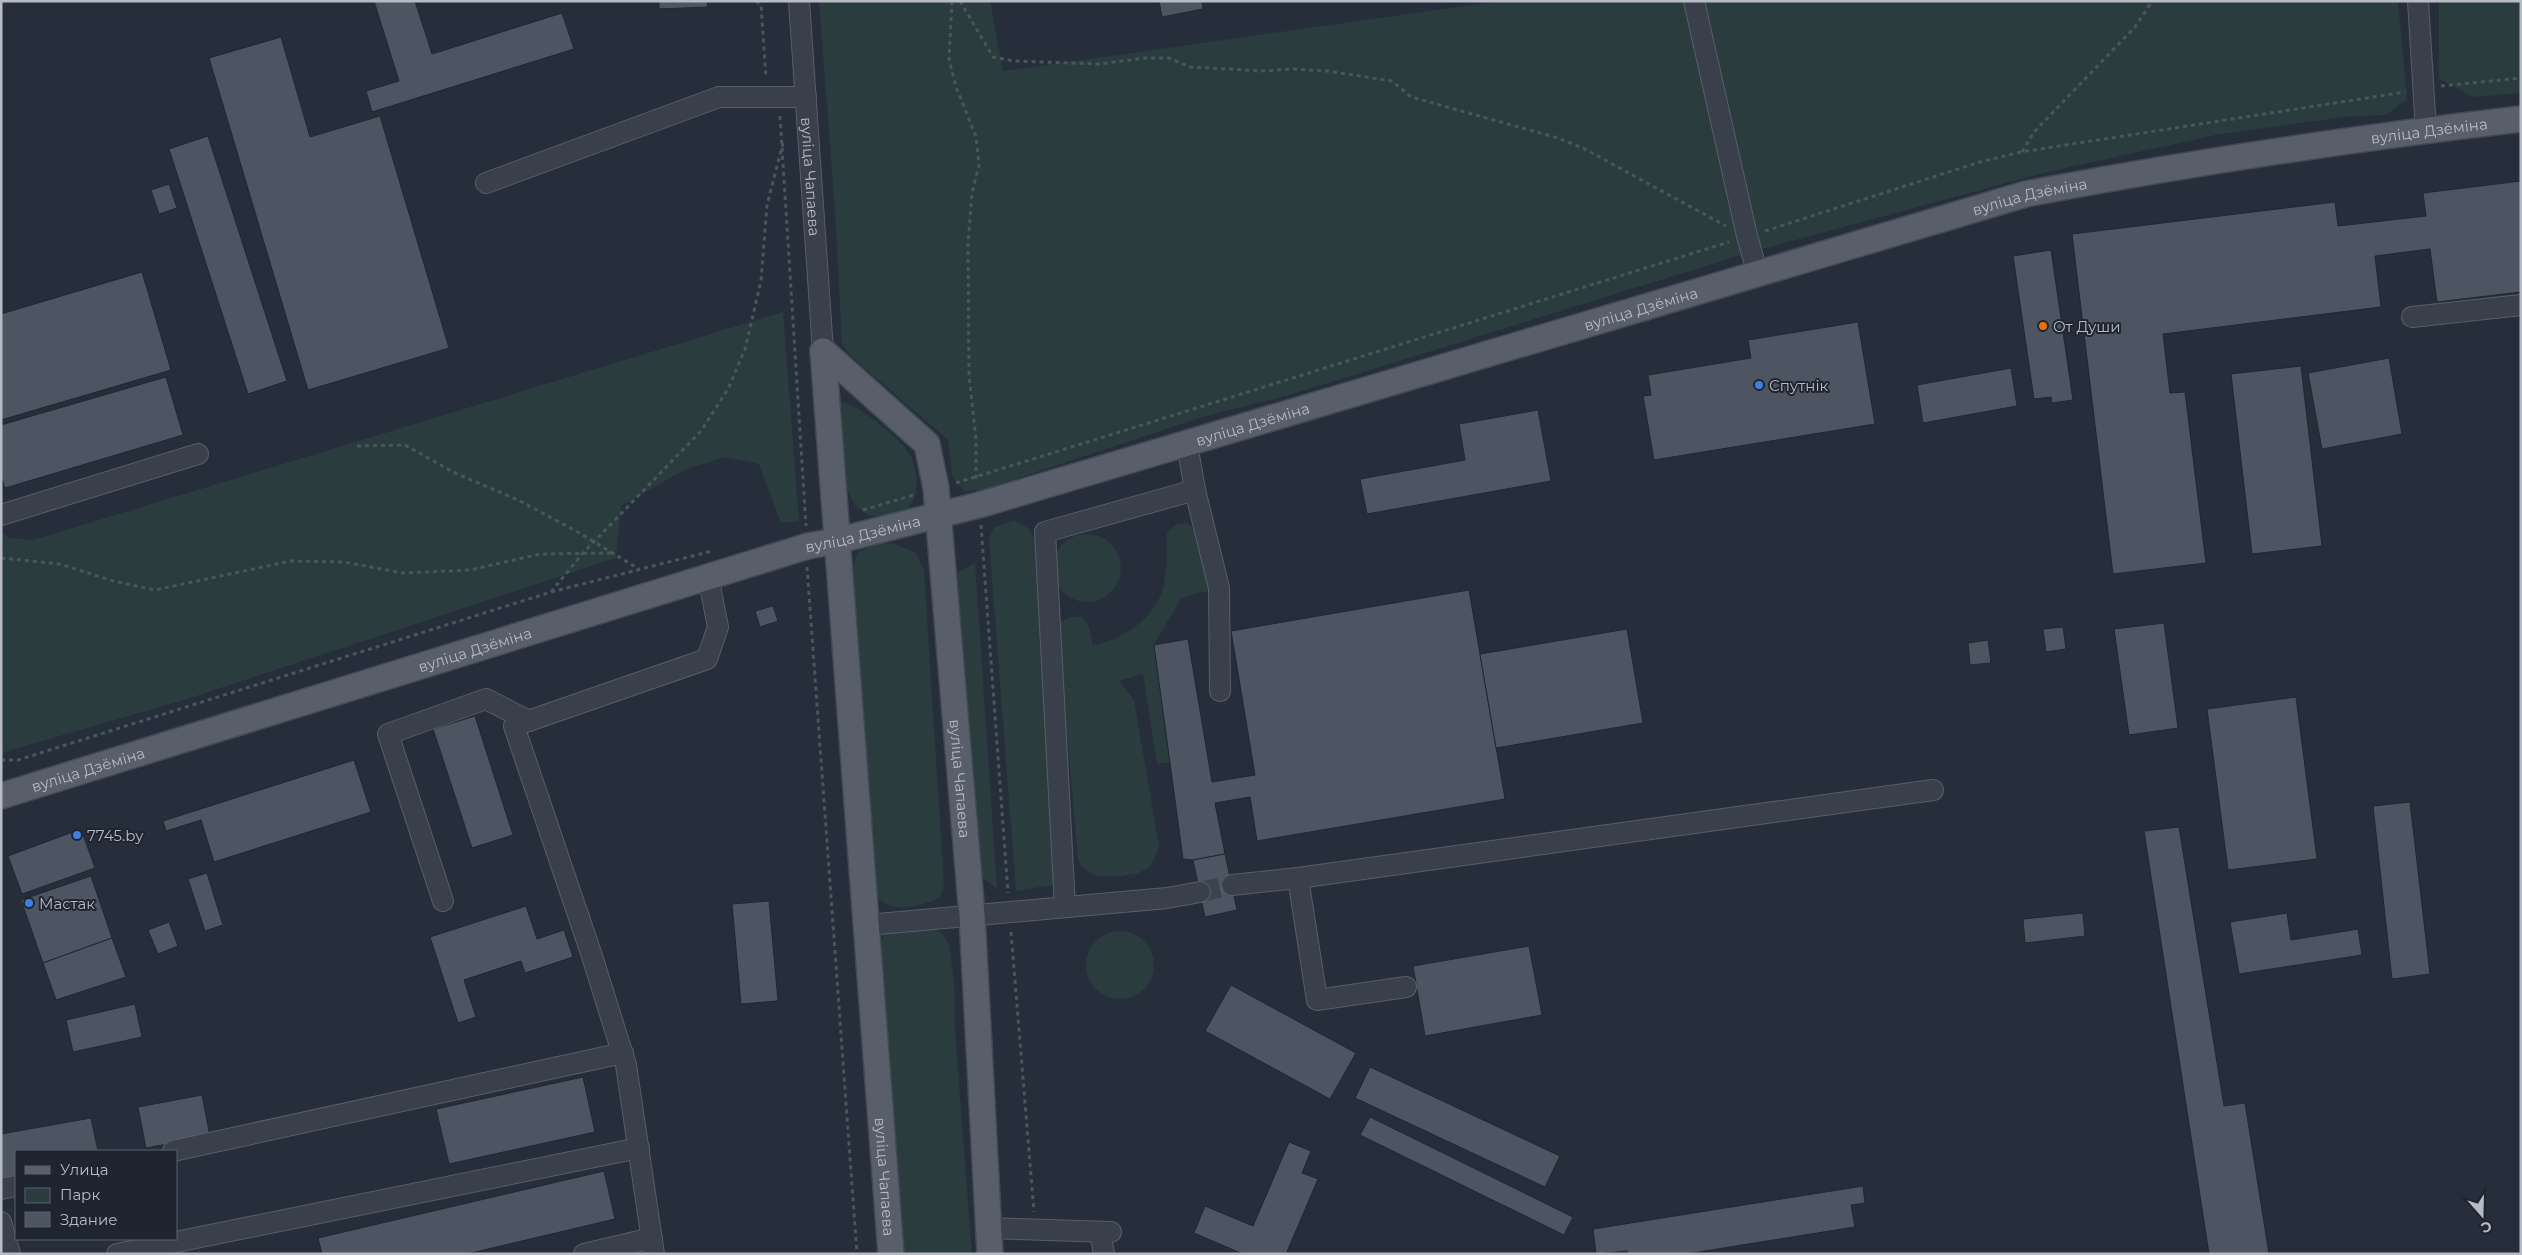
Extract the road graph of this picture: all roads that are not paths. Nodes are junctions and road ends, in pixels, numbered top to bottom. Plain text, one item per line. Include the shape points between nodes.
1 (799, 1) edge
2 (1694, 1) edge
3 (2418, 1) edge
4 (806, 97) junction
5 (2521, 120) edge
6 (2426, 130) junction
7 (486, 183) dead end
8 (1758, 275) junction
9 (2521, 305) edge
10 (2412, 317) dead end
11 (823, 351) junction
12 (1187, 444) junction
13 (198, 454) dead end
14 (1195, 490) junction
15 (1, 515) edge
16 (939, 516) junction
17 (836, 529) junction
18 (708, 576) junction
19 (1220, 691) dead end
20 (529, 721) junction
21 (1933, 790) dead end
22 (1, 796) edge
23 (1298, 878) junction
24 (1232, 885) tunnel mouth
25 (1200, 892) tunnel mouth
26 (443, 901) dead end
27 (1065, 907) junction
28 (972, 915) junction
29 (867, 925) junction
30 (1406, 987) dead end
31 (622, 1053) junction
32 (638, 1148) junction
33 (178, 1150) edge
34 (15, 1186) edge
35 (1, 1189) edge
36 (1, 1222) edge
37 (988, 1228) junction
38 (653, 1246) edge
39 (10, 1254) edge
40 (116, 1254) edge
41 (584, 1254) edge
42 (891, 1254) edge
43 (990, 1254) edge
44 (1104, 1254) edge

1 - 4 street, вуліца Чапаева
2 - 8 street
3 - 6 street
4 - 7 street via 720,97
4 - 11 street, вуліца Чапаева
5 - 6 main road, вуліца Дзёміна
6 - 8 main road, вуліца Дзёміна via 2163,168 2026,194
8 - 12 main road, вуліца Дзёміна
9 - 10 street
11 - 16 main road, вуліца Чапаева via 927,444
11 - 17 main road, вуліца Чапаева
12 - 14 street
12 - 16 main road, вуліца Дзёміна
13 - 15 street
14 - 19 street via 1219,588
14 - 27 street via 1045,532
16 - 17 main road, вуліца Дзёміна
16 - 28 main road, вуліца Чапаева
17 - 18 main road, вуліца Дзёміна via 803,534
17 - 29 main road, вуліца Чапаева
18 - 20 street via 718,627 707,659
18 - 22 main road, вуліца Дзёміна
20 - 26 street via 486,699 388,734
20 - 31 street via 514,726
21 - 23 street
23 - 24 street
23 - 30 street via 1317,1000
25 - 27 street
27 - 28 street
28 - 29 street
28 - 37 main road, вуліца Чапаева
29 - 42 main road, вуліца Чапаева
31 - 32 street
31 - 33 street
32 - 38 street
32 - 40 street
34 - 35 street
36 - 39 street
37 - 43 main road, вуліца Чапаева
37 - 44 street via 1106,1232
38 - 41 street

